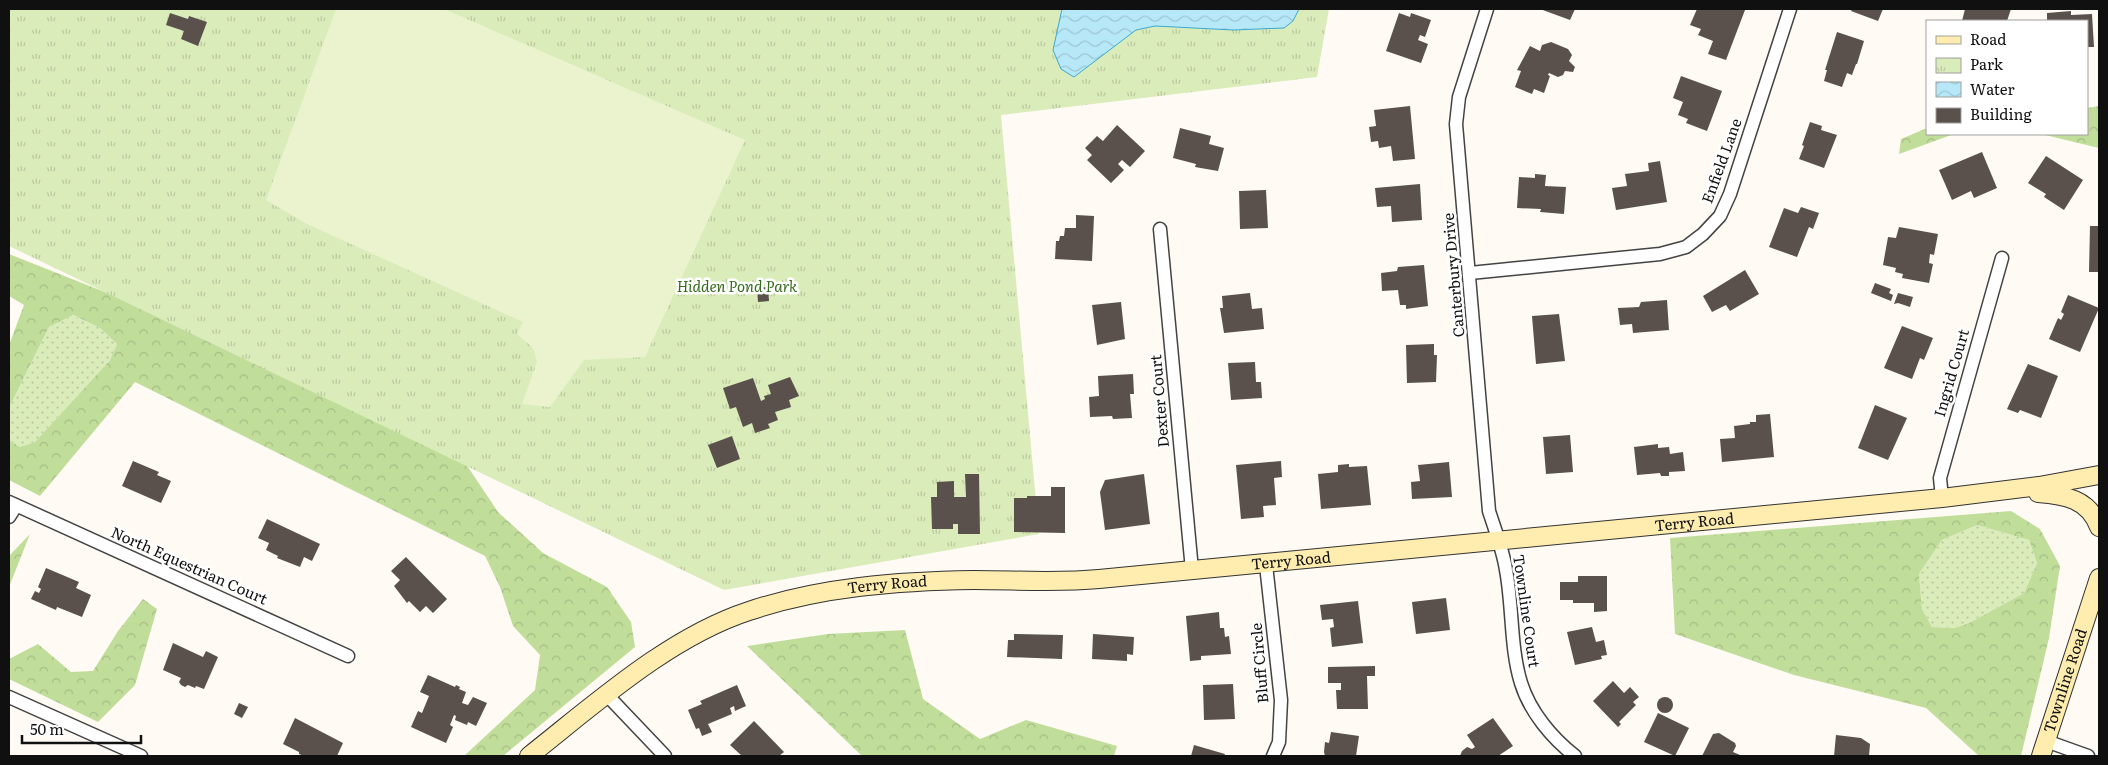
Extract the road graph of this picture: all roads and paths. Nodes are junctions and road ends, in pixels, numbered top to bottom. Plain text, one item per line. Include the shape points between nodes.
1 (1487, 9) edge
2 (1790, 9) edge
3 (1160, 229) dead end
4 (2002, 258) dead end
5 (1470, 273) junction
6 (2099, 476) edge
7 (1993, 492) junction
8 (1942, 498) junction
9 (11, 508) edge
10 (2099, 527) edge
11 (1499, 542) junction
12 (1266, 565) junction
13 (1192, 570) junction
14 (2099, 578) edge
15 (348, 656) dead end
16 (607, 694) junction
17 (9, 697) edge
18 (2044, 748) edge
19 (141, 756) edge
20 (529, 756) edge
21 (665, 756) edge
22 (1273, 756) edge
23 (1575, 756) edge
24 (2088, 756) edge

1 - 5 street, Canterbury Drive via 1459,96 1456,124
2 - 5 street, Enfield Lane via 1730,194 1720,216 1703,234 1686,247 1660,254
3 - 13 street, Dexter Court
4 - 8 street, Ingrid Court via 1940,478
5 - 11 street, Canterbury Drive via 1489,511
6 - 7 street, Terry Road
7 - 8 street, Terry Road
7 - 10 street via 2071,497 2089,509
8 - 11 street, Terry Road
9 - 15 street, North Equestrian Court
11 - 12 street, Terry Road
11 - 23 street, Townline Court via 1506,570 1521,684 1535,714 1558,743
12 - 13 street, Terry Road
12 - 22 street, Bluff Circle via 1281,700 1279,742
13 - 16 street, Terry Road via 1093,580 892,584 822,593 750,610 712,625 680,642
14 - 18 street, Townline Road
16 - 20 street, Terry Road
16 - 21 street
17 - 19 street
18 - 24 street

